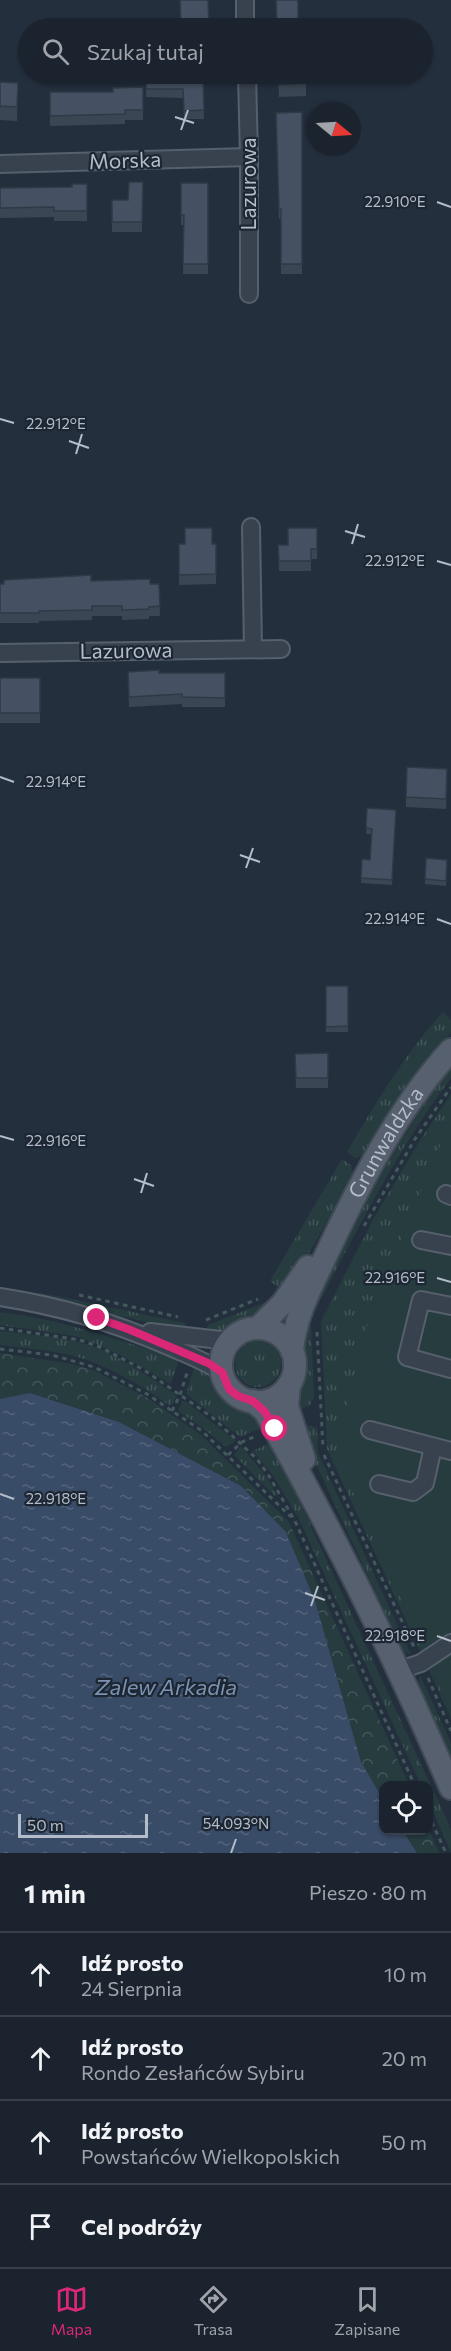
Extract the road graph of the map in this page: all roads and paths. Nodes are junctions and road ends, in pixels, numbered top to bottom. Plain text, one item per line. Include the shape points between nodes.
1 (244, 0) edge
2 (245, 18) edge
3 (247, 84) edge
4 (249, 157) junction
5 (0, 164) edge
6 (249, 294) dead end
7 (251, 527) dead end
8 (253, 649) junction
9 (280, 649) dead end
10 (0, 653) edge
11 (451, 1050) edge
12 (451, 1087) edge
13 (348, 1209) junction
14 (359, 1235) dead end
15 (421, 1240) dead end
16 (451, 1246) edge
17 (76, 1294) dead end
18 (0, 1298) edge
19 (451, 1306) edge
20 (179, 1317) dead end
21 (0, 1328) edge
22 (258, 1328) junction
23 (128, 1329) junction
24 (317, 1331) dead end
25 (230, 1341) junction
26 (0, 1349) edge
27 (292, 1351) junction
28 (451, 1369) edge
29 (222, 1372) junction
30 (289, 1384) junction
31 (253, 1401) junction
32 (370, 1430) dead end
33 (434, 1447) junction
34 (451, 1451) edge
35 (379, 1484) dead end
36 (326, 1520) junction
37 (296, 1521) junction
38 (451, 1643) edge
39 (421, 1663) junction
40 (400, 1670) junction
41 (451, 1731) edge
42 (447, 1765) edge
43 (414, 1781) edge
44 (451, 1788) edge
45 (433, 1823) edge
46 (446, 1853) edge

1 - 2 street
3 - 4 street, Lazurowa
4 - 5 street, Morska
4 - 6 street, Lazurowa
7 - 8 street
8 - 9 street, Lazurowa
8 - 10 street, Lazurowa
11 - 13 main road, Grunwaldzka via 405,1112
12 - 14 path via 415,1139
13 - 22 main road, Grunwaldzka via 283,1303
13 - 27 main road, Grunwaldzka via 299,1311
15 - 16 street
17 - 20 path
18 - 23 street via 62,1308
19 - 28 street via 421,1300 407,1357
21 - 37 path via 80,1340 144,1370 242,1442 269,1476
22 - 25 main road via 244,1330
22 - 27 main road via 277,1333
23 - 25 street
23 - 29 street
24 - 39 path via 323,1451
25 - 29 main road via 222,1355
26 - 37 path via 52,1355 94,1367 147,1394 202,1431
27 - 30 main road via 294,1374
29 - 31 main road via 229,1389
30 - 31 main road via 271,1399
30 - 36 main road via 287,1406 291,1422
31 - 36 main road via 265,1412
32 - 33 street
33 - 34 street
33 - 35 street via 425,1483 413,1492
36 - 40 main road
37 - 43 path
38 - 39 street
39 - 40 street
39 - 41 path
40 - 42 main road
42 - 44 main road
45 - 46 path

